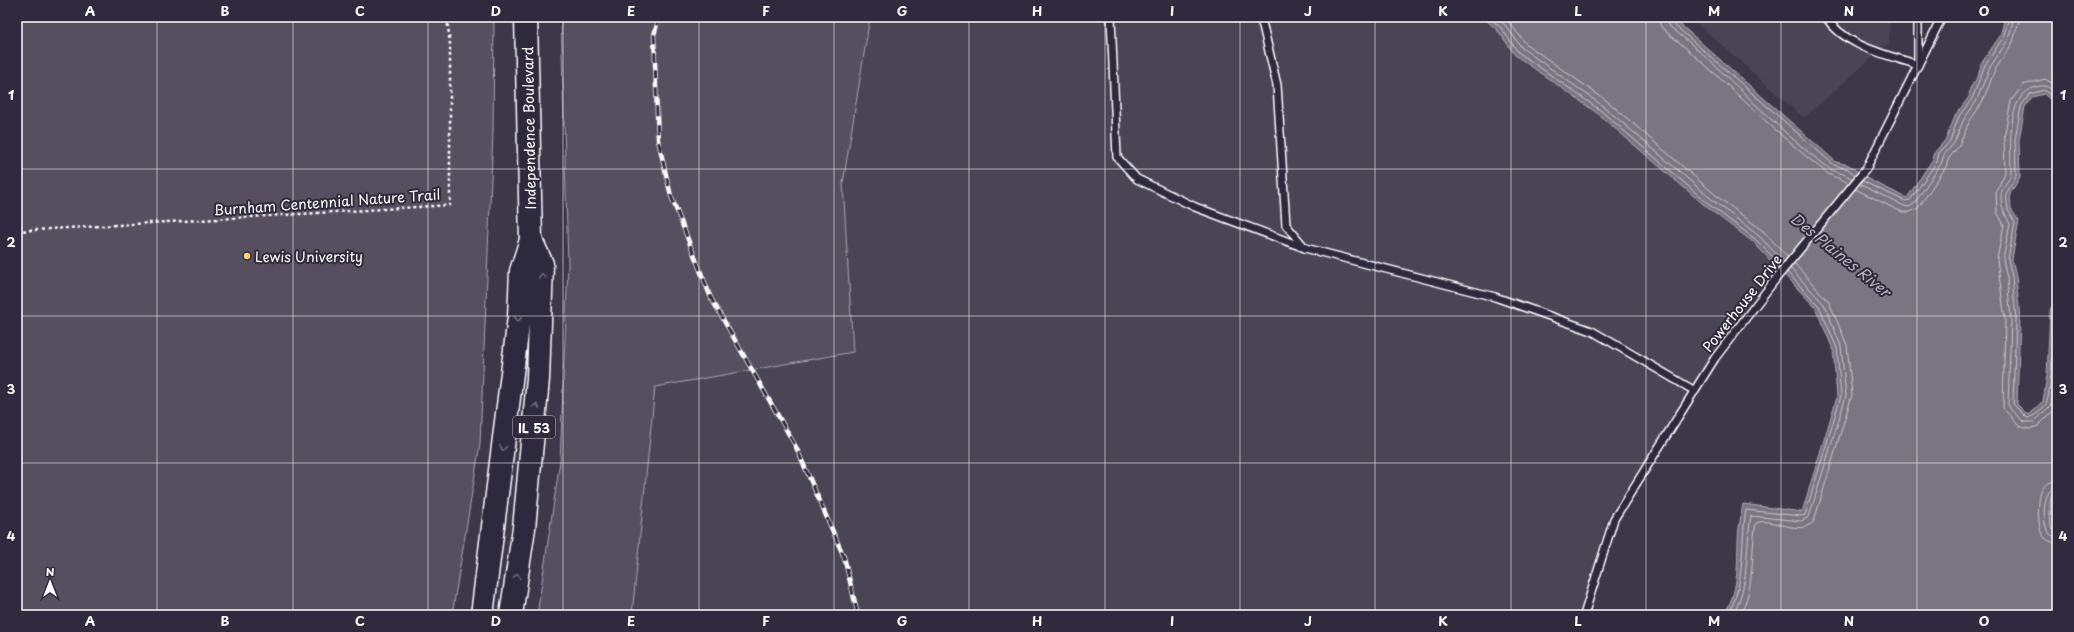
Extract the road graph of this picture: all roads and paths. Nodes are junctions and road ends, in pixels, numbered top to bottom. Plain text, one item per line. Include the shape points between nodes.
1 (447, 17) edge
2 (526, 17) edge
3 (1111, 17) edge
4 (1260, 17) edge
5 (1826, 17) edge
6 (1918, 17) edge
7 (1942, 17) edge
8 (1918, 65) junction
9 (17, 232) edge
10 (531, 240) junction
11 (1305, 248) junction
12 (1695, 391) junction
13 (482, 615) edge
14 (511, 615) edge
15 (1584, 615) edge

1 - 9 path, Burnham Centennial Nature Trail via 450,44 450,205
2 - 10 main road, Independence Boulevard / IL 53
3 - 11 lane via 1117,157 1137,179 1195,207
4 - 11 lane via 1277,84 1286,225
5 - 8 lane via 1834,28 1854,42
6 - 8 lane
7 - 8 lane, Powerhouse Drive
8 - 12 lane, Powerhouse Drive via 1866,169 1778,276 1715,358
10 -> 13 main road, Independence Boulevard / IL 53 via 521,271 519,317
14 -> 10 main road, Independence Boulevard / IL 53 via 527,505 541,333 542,264
11 - 12 lane via 1495,297 1592,331
12 - 15 lane, Powerhouse Drive via 1614,519

